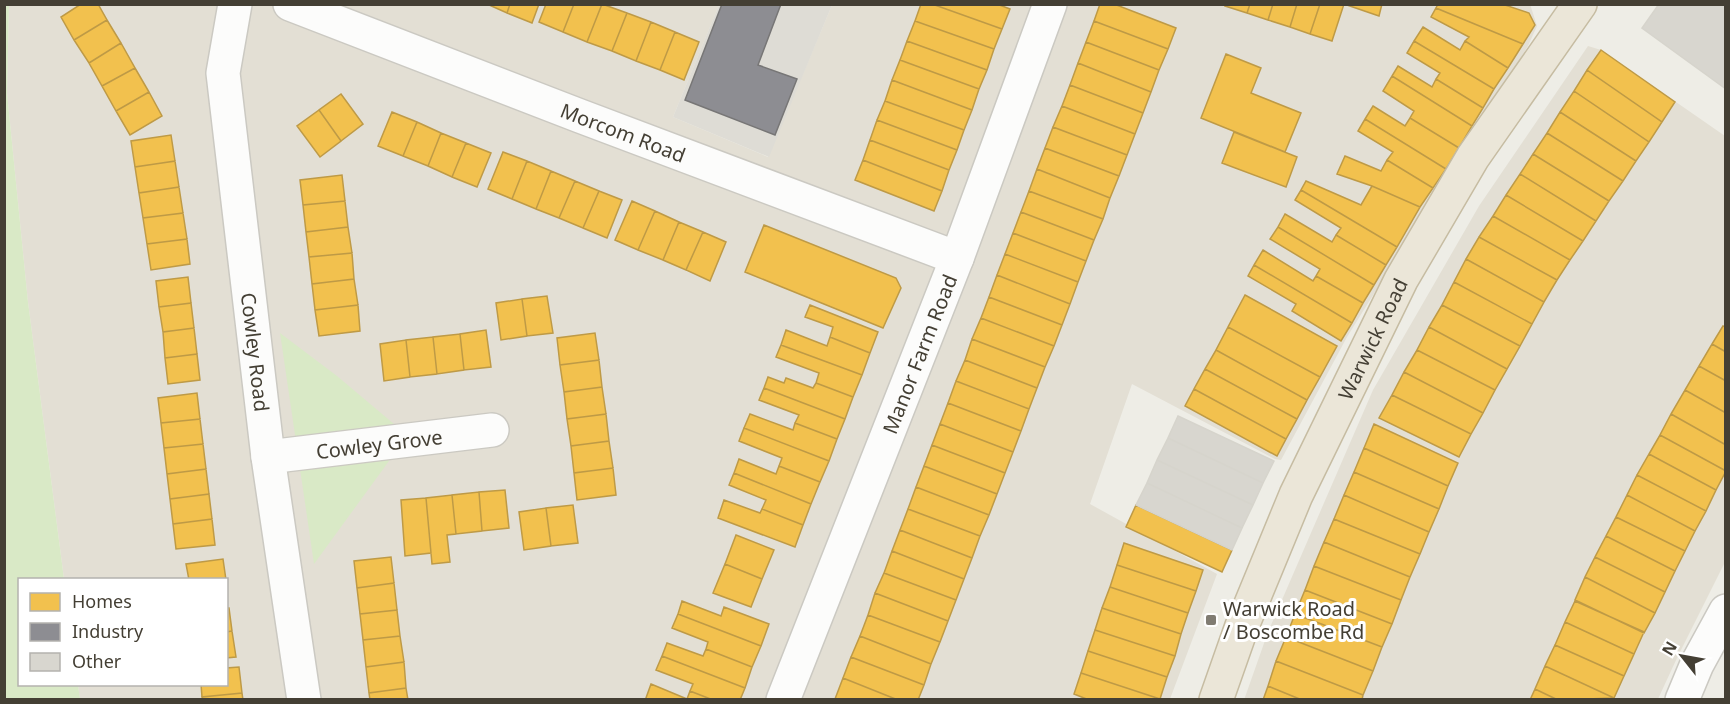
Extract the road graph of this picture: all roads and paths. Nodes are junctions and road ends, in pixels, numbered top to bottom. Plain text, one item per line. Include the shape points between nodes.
1 (235, 4) edge
2 (290, 4) edge
3 (1050, 4) edge
4 (1580, 4) edge
5 (957, 258) junction
6 (492, 430) dead end
7 (268, 457) junction
8 (1725, 611) edge
9 (304, 699) edge
10 (783, 699) edge
11 (1215, 699) edge
12 (1682, 699) edge

1 - 7 street, Cowley Road via 223,73
2 - 5 street, Morcom Road
3 - 5 street, Manor Farm Road
4 - 11 highway, Warwick Road via 1473,158 1401,280 1296,495
5 - 10 street, Manor Farm Road
6 - 7 street, Cowley Grove
7 - 9 street, Cowley Road
8 - 12 street

